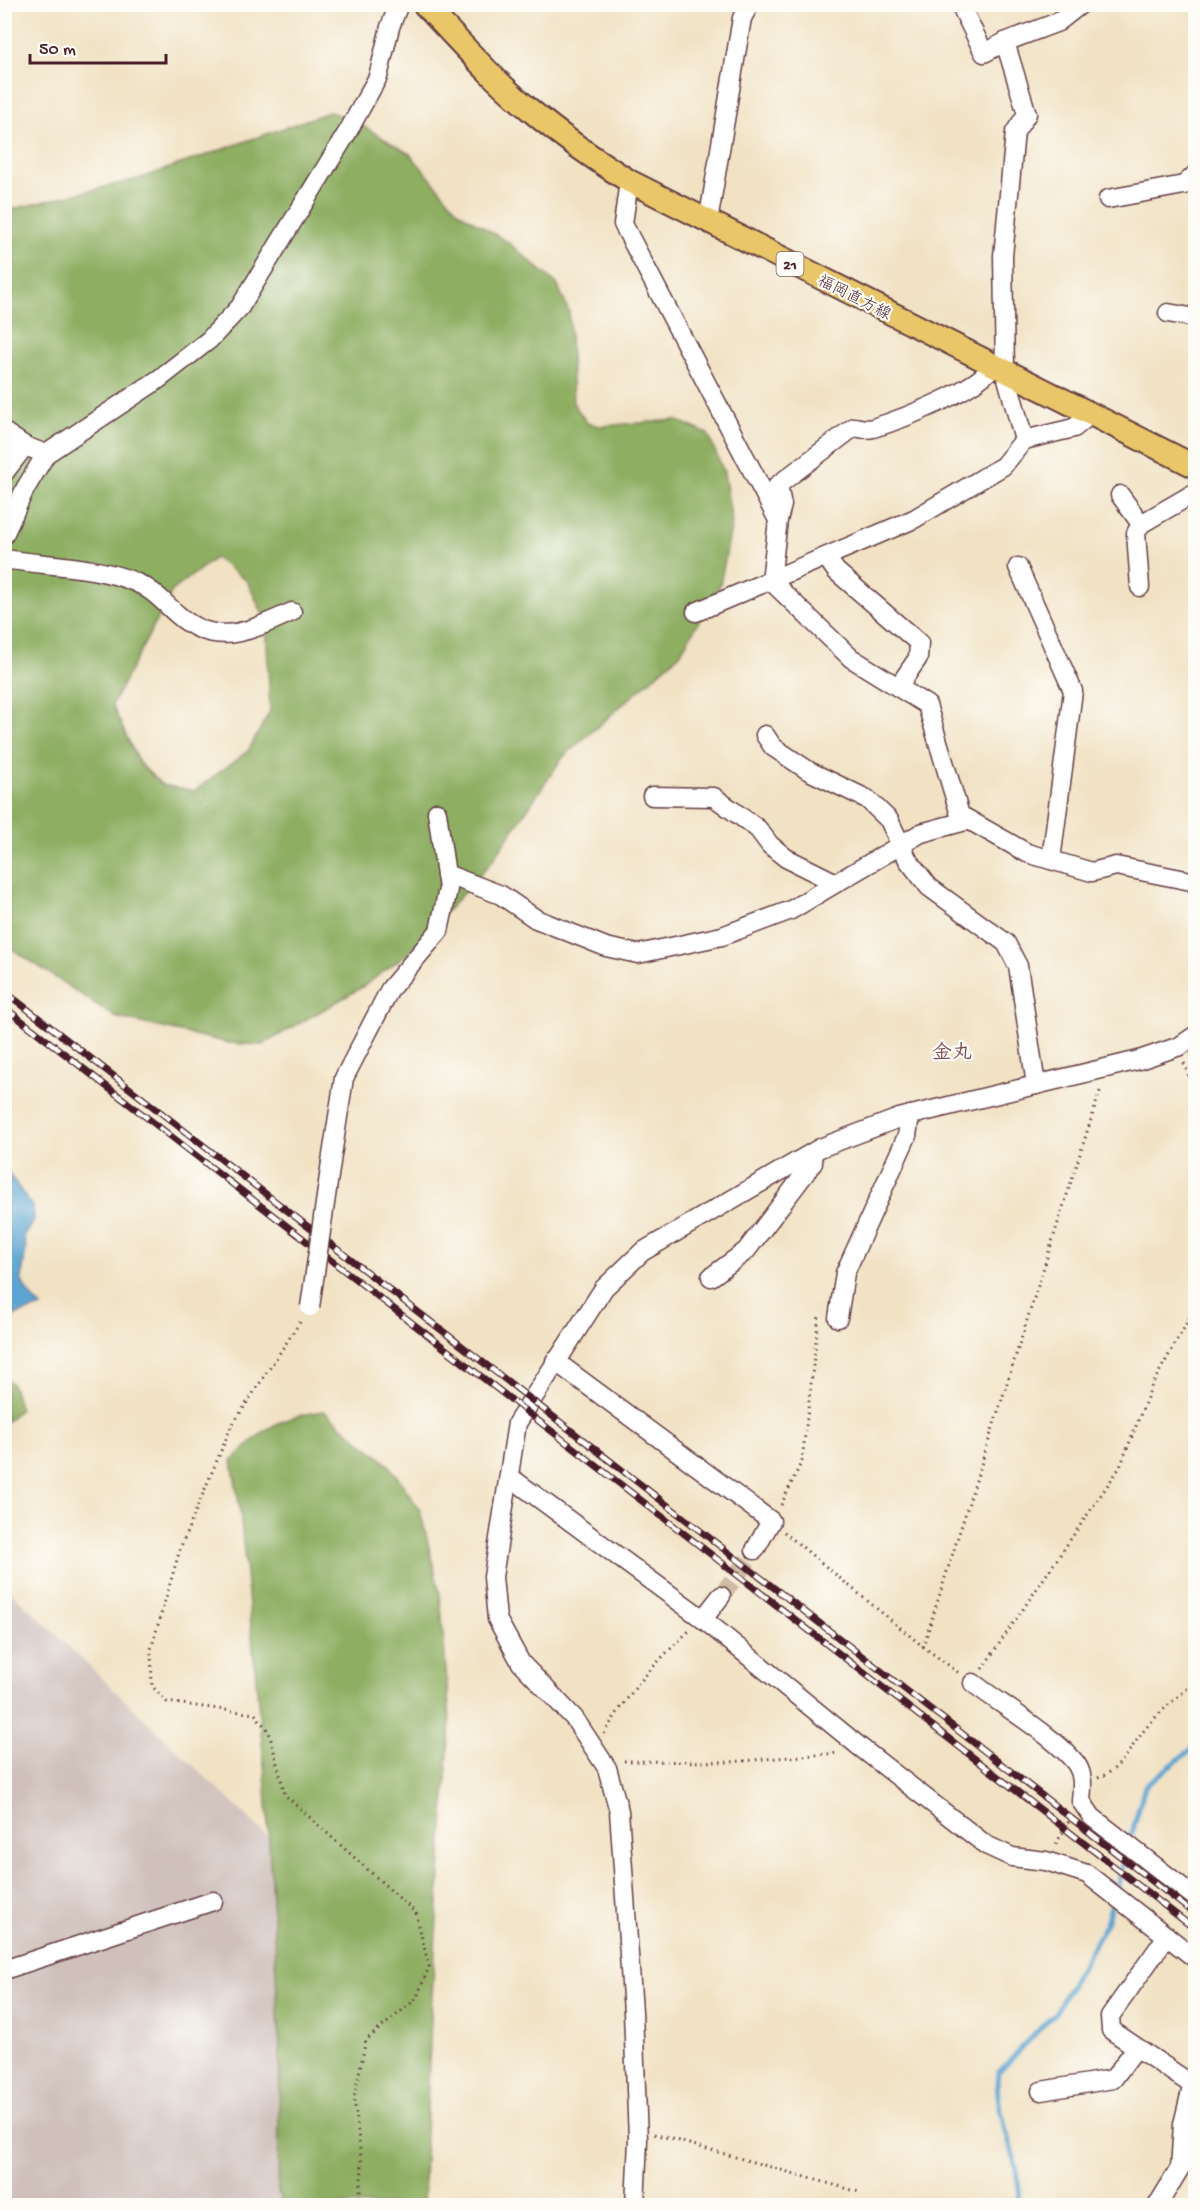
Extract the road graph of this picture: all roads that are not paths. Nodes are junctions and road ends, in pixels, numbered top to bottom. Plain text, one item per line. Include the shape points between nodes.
1 (399, 4) edge
2 (424, 4) edge
3 (750, 4) edge
4 (960, 4) edge
5 (1081, 4) edge
6 (1005, 42) junction
7 (1196, 174) edge
8 (629, 181) junction
9 (1108, 199) dead end
10 (708, 222) junction
11 (1168, 313) dead end
12 (1196, 318) edge
13 (999, 368) junction
14 (1090, 414) junction
15 (4, 432) edge
16 (1024, 440) junction
17 (25, 446) junction
18 (46, 454) junction
19 (1196, 468) edge
20 (4, 473) edge
21 (1196, 492) edge
22 (1120, 495) dead end
23 (777, 520) junction
24 (1141, 524) junction
25 (4, 535) edge
26 (827, 558) junction
27 (4, 559) edge
28 (1018, 567) dead end
29 (771, 581) junction
30 (1140, 587) dead end
31 (292, 612) dead end
32 (696, 612) dead end
33 (898, 687) junction
34 (765, 735) dead end
35 (652, 796) dead end
36 (437, 812) dead end
37 (969, 820) junction
38 (901, 846) junction
39 (1051, 860) junction
40 (447, 874) junction
41 (1196, 882) edge
42 (836, 884) junction
43 (1196, 1035) edge
44 (1036, 1085) junction
45 (910, 1115) junction
46 (811, 1154) junction
47 (711, 1277) dead end
48 (310, 1306) road end
49 (837, 1318) dead end
50 (555, 1361) junction
51 (510, 1477) junction
52 (755, 1550) tunnel mouth
53 (721, 1596) tunnel mouth
54 (703, 1619) junction
55 (973, 1683) road end
56 (1196, 1898) edge
57 (213, 1901) dead end
58 (1167, 1936) junction
59 (1196, 1959) edge
60 (4, 1970) edge
61 (1136, 2048) junction
62 (1195, 2085) edge
63 (1041, 2091) dead end
64 (635, 2205) edge
65 (1157, 2205) edge

1 - 18 street via 378,78 240,307 209,340 159,379
2 - 8 main road, 福岡直方線 / 21 via 534,114
3 - 10 street via 742,18
4 - 6 street via 984,53
5 - 6 street via 1058,22
6 - 13 street via 1027,114 1015,132 1003,256
7 - 9 street via 1184,185
8 - 10 main road, 福岡直方線 / 21
8 - 23 street via 622,224
10 - 13 main road, 福岡直方線 / 21
11 - 12 street
13 - 14 main road, 福岡直方線 / 21
13 - 16 street
13 - 23 street via 952,396 870,429 854,427 777,485 782,505
14 - 16 street via 1074,428
14 - 19 main road, 福岡直方線 / 21
15 - 17 street
16 - 26 street via 1003,466 914,519
17 - 18 street
17 - 20 street
18 - 25 street
21 - 24 street
22 - 24 street
23 - 29 street
24 - 30 street via 1136,533
26 - 29 street
26 - 33 street via 836,571 919,643 918,658
27 - 31 street via 91,569 138,583 201,631 229,636
28 - 39 street via 1073,691
29 - 32 street
29 - 33 street via 850,658
33 - 37 street via 927,705 960,815
34 - 38 street via 773,747 809,771 867,799 889,820
35 - 42 street via 714,797 758,829 786,858
36 - 40 street
37 - 38 street via 921,833
37 - 39 street via 1027,854
38 - 42 street
38 - 44 street via 929,887 1006,943 1018,966
39 - 41 street via 1092,872 1116,866
40 - 42 street via 501,895 536,920 606,947 638,954 722,936 791,910
40 - 48 street, bridge via 448,889 439,931 390,989 344,1078
43 - 44 street via 1180,1046
44 - 45 street
45 - 46 street via 862,1130
45 - 49 street via 907,1136 845,1273
46 - 47 street via 813,1163 746,1251
46 - 50 street via 642,1252 604,1288
50 - 51 street via 517,1423
50 - 52 street via 771,1521
51 - 54 street
51 - 64 street via 493,1577 497,1619 521,1663 574,1718 607,1768 619,1811 638,2135
53 - 54 street
54 - 58 street via 986,1845 1011,1857 1087,1874
55 - 56 street via 1060,1747 1078,1766 1083,1783 1081,1802 1092,1817
57 - 60 street
58 - 59 street
58 - 61 street via 1110,2016 1111,2030
61 - 62 street
61 - 63 street via 1113,2079
62 - 65 street via 1183,2124 1180,2168

